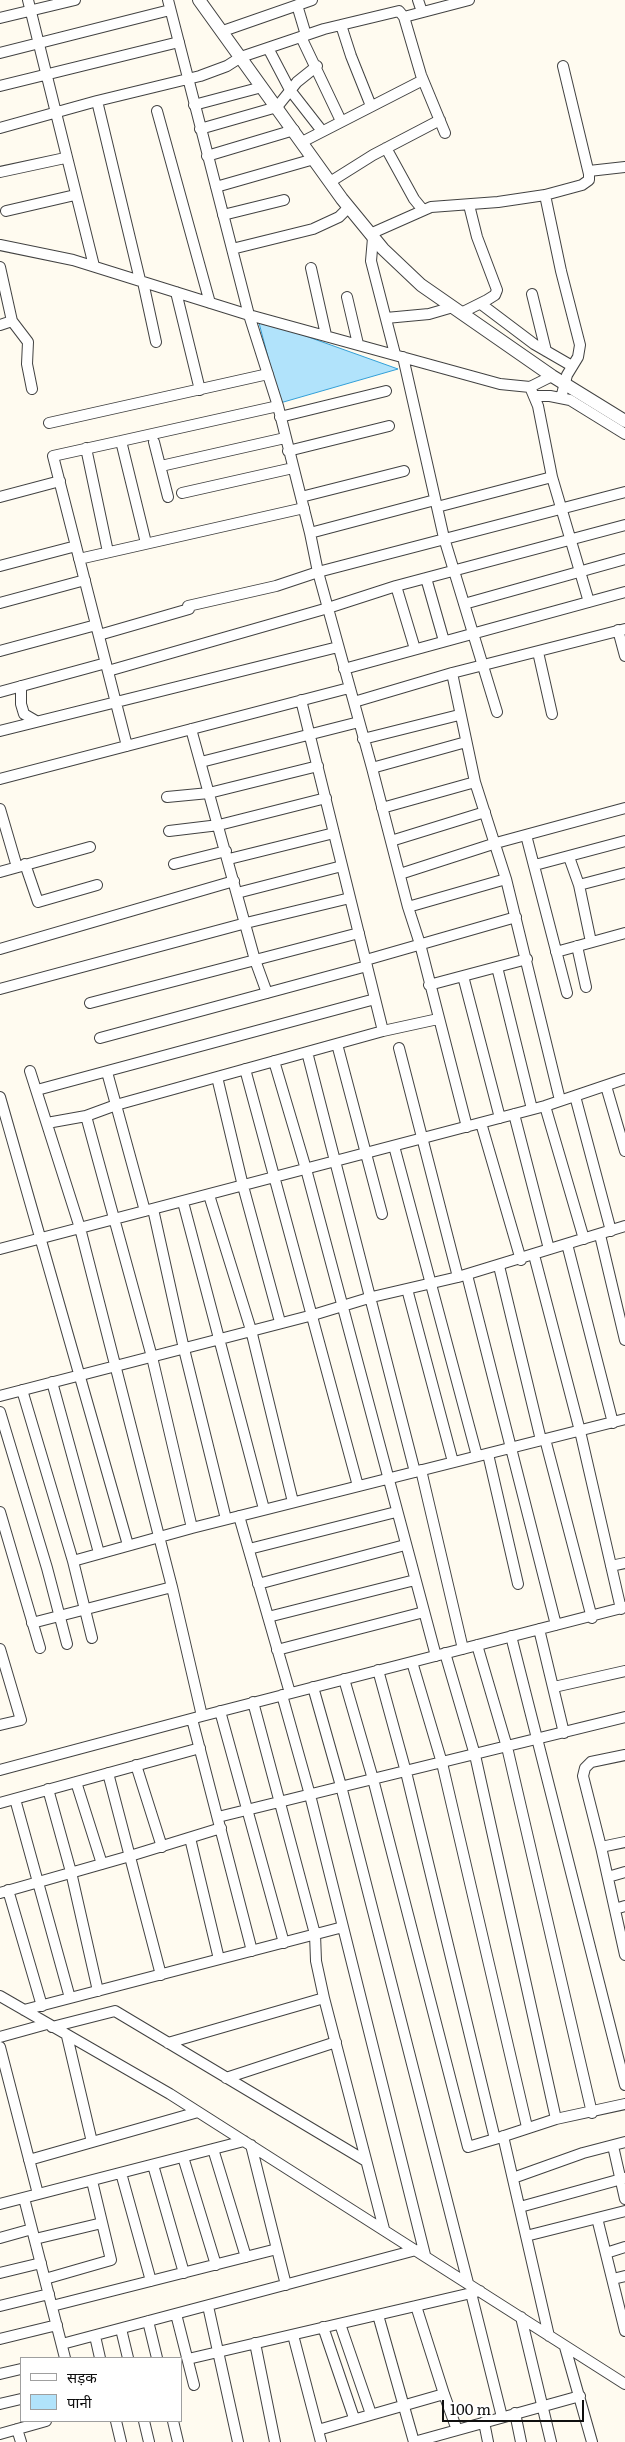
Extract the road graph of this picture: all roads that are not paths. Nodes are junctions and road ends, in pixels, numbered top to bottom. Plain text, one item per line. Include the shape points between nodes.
1 (28, 0) edge
2 (75, 0) edge
3 (312, 0) edge
4 (418, 0) edge
5 (469, 0) edge
6 (202, 1) edge
7 (448, 3) edge
8 (169, 5) edge
9 (298, 5) junction
10 (31, 11) junction
11 (422, 12) junction
12 (404, 17) junction
13 (0, 18) edge
14 (341, 25) junction
15 (223, 31) junction
16 (304, 36) junction
17 (179, 42) junction
18 (39, 43) junction
19 (268, 48) junction
20 (0, 53) edge
21 (241, 57) junction
22 (317, 66) junction
23 (563, 66) dead end
24 (46, 74) junction
25 (188, 80) junction
26 (423, 80) junction
27 (0, 86) edge
28 (262, 86) junction
29 (290, 90) junction
30 (97, 101) junction
31 (194, 105) junction
32 (370, 106) junction
33 (277, 107) junction
34 (157, 111) dead end
35 (56, 114) junction
36 (341, 120) junction
37 (440, 120) junction
38 (0, 128) edge
39 (200, 129) junction
40 (294, 130) junction
41 (322, 131) junction
42 (445, 133) dead end
43 (302, 142) junction
44 (386, 148) junction
45 (208, 156) junction
46 (65, 158) junction
47 (314, 160) junction
48 (625, 167) edge
49 (589, 171) junction
50 (0, 172) edge
51 (330, 182) junction
52 (216, 187) junction
53 (75, 195) junction
54 (546, 195) junction
55 (284, 200) dead end
56 (469, 205) junction
57 (349, 207) junction
58 (423, 210) junction
59 (6, 211) dead end
60 (223, 215) junction
61 (372, 236) junction
62 (0, 245) edge
63 (232, 249) junction
64 (94, 266) junction
65 (0, 267) edge
66 (311, 268) dead end
67 (142, 281) junction
68 (176, 292) junction
69 (532, 294) dead end
70 (347, 297) dead end
71 (210, 303) junction
72 (481, 304) junction
73 (457, 310) junction
74 (249, 315) junction
75 (386, 318) junction
76 (12, 322) junction
77 (0, 325) edge
78 (326, 335) junction
79 (156, 342) dead end
80 (358, 344) junction
81 (546, 351) junction
82 (399, 356) junction
83 (572, 366) junction
84 (268, 374) junction
85 (552, 376) junction
86 (566, 385) junction
87 (32, 389) dead end
88 (200, 390) junction
89 (386, 391) dead end
90 (533, 391) junction
91 (561, 398) junction
92 (279, 412) junction
93 (625, 420) edge
94 (49, 423) dead end
95 (389, 426) dead end
96 (625, 434) edge
97 (285, 438) junction
98 (121, 441) junction
99 (154, 442) dead end
100 (86, 448) junction
101 (288, 451) junction
102 (160, 466) junction
103 (293, 468) junction
104 (404, 471) dead end
105 (552, 478) junction
106 (60, 481) junction
107 (625, 492) edge
108 (182, 493) dead end
109 (0, 497) edge
110 (168, 497) dead end
111 (301, 497) junction
112 (436, 504) junction
113 (304, 508) junction
114 (562, 508) junction
115 (625, 525) edge
116 (310, 533) junction
117 (444, 538) junction
118 (571, 539) junction
119 (146, 543) junction
120 (76, 546) junction
121 (108, 552) junction
122 (79, 558) junction
123 (625, 559) edge
124 (0, 566) edge
125 (454, 570) junction
126 (318, 572) junction
127 (579, 572) junction
128 (426, 578) junction
129 (85, 580) junction
130 (396, 586) junction
131 (625, 592) edge
132 (590, 602) junction
133 (0, 603) edge
134 (464, 604) junction
135 (328, 608) junction
136 (97, 630) junction
137 (622, 630) edge
138 (473, 633) junction
139 (444, 641) junction
140 (338, 647) junction
141 (415, 649) junction
142 (0, 651) edge
143 (538, 652) junction
144 (625, 656) edge
145 (484, 666) junction
146 (107, 667) junction
147 (344, 669) junction
148 (452, 673) junction
149 (21, 686) junction
150 (349, 688) junction
151 (0, 692) edge
152 (302, 700) junction
153 (115, 701) junction
154 (354, 702) junction
155 (497, 712) dead end
156 (552, 714) dead end
157 (459, 715) junction
158 (36, 721) junction
159 (358, 722) junction
160 (191, 729) junction
161 (0, 731) edge
162 (310, 733) junction
163 (363, 739) junction
164 (466, 742) junction
165 (127, 746) junction
166 (201, 762) junction
167 (318, 766) junction
168 (372, 768) junction
169 (0, 779) edge
170 (475, 782) junction
171 (209, 793) junction
172 (167, 797) dead end
173 (326, 798) junction
174 (382, 808) junction
175 (625, 808) edge
176 (0, 810) edge
177 (486, 812) junction
178 (219, 825) junction
179 (169, 831) dead end
180 (334, 833) junction
181 (526, 835) junction
182 (625, 840) edge
183 (391, 841) junction
184 (496, 843) junction
185 (90, 847) dead end
186 (227, 855) junction
187 (569, 857) junction
188 (174, 864) dead end
189 (535, 865) junction
190 (21, 866) junction
191 (342, 866) junction
192 (0, 872) edge
193 (625, 873) edge
194 (400, 874) junction
195 (506, 879) junction
196 (234, 881) junction
197 (97, 885) dead end
198 (579, 886) junction
199 (237, 893) junction
200 (350, 898) junction
201 (408, 907) junction
202 (516, 917) junction
203 (246, 923) junction
204 (359, 933) junction
205 (625, 933) edge
206 (591, 942) junction
207 (420, 944) junction
208 (577, 946) junction
209 (0, 949) edge
210 (556, 952) junction
211 (527, 959) junction
212 (255, 960) junction
213 (367, 963) junction
214 (497, 967) junction
215 (464, 976) junction
216 (429, 985) junction
217 (586, 988) dead end
218 (0, 989) edge
219 (266, 993) junction
220 (567, 993) dead end
221 (376, 1000) junction
222 (90, 1003) dead end
223 (438, 1019) junction
224 (383, 1031) junction
225 (100, 1038) dead end
226 (337, 1044) junction
227 (399, 1048) dead end
228 (307, 1052) junction
229 (274, 1062) junction
230 (245, 1069) junction
231 (30, 1071) dead end
232 (107, 1072) junction
233 (217, 1077) junction
234 (625, 1078) edge
235 (606, 1086) junction
236 (37, 1090) junction
237 (575, 1096) junction
238 (0, 1097) edge
239 (560, 1100) junction
240 (116, 1105) junction
241 (545, 1106) junction
242 (532, 1110) junction
243 (514, 1114) junction
244 (86, 1116) junction
245 (500, 1118) junction
246 (47, 1123) junction
247 (481, 1123) junction
248 (466, 1127) junction
249 (421, 1139) junction
250 (394, 1146) junction
251 (625, 1151) edge
252 (366, 1154) junction
253 (336, 1162) junction
254 (306, 1169) junction
255 (274, 1178) junction
256 (243, 1186) junction
257 (210, 1195) junction
258 (183, 1202) junction
259 (149, 1210) junction
260 (382, 1214) dead end
261 (114, 1219) junction
262 (625, 1226) edge
263 (80, 1228) junction
264 (611, 1231) junction
265 (600, 1235) junction
266 (41, 1239) junction
267 (584, 1239) junction
268 (567, 1244) junction
269 (0, 1249) edge
270 (549, 1249) junction
271 (534, 1255) junction
272 (521, 1260) junction
273 (499, 1266) junction
274 (462, 1276) junction
275 (432, 1283) junction
276 (408, 1289) junction
277 (372, 1297) junction
278 (342, 1305) junction
279 (313, 1315) junction
280 (280, 1322) junction
281 (251, 1330) junction
282 (219, 1339) junction
283 (625, 1340) edge
284 (184, 1349) junction
285 (152, 1357) junction
286 (116, 1366) junction
287 (80, 1375) junction
288 (52, 1382) junction
289 (22, 1390) junction
290 (0, 1396) edge
291 (0, 1412) edge
292 (625, 1419) edge
293 (613, 1423) junction
294 (580, 1431) junction
295 (543, 1439) junction
296 (513, 1448) junction
297 (488, 1454) junction
298 (477, 1456) junction
299 (453, 1462) junction
300 (418, 1471) junction
301 (387, 1479) junction
302 (358, 1486) junction
303 (293, 1502) junction
304 (264, 1509) junction
305 (0, 1512) edge
306 (396, 1512) junction
307 (239, 1516) junction
308 (226, 1519) junction
309 (192, 1528) junction
310 (158, 1537) junction
311 (128, 1545) junction
312 (405, 1545) junction
313 (249, 1549) junction
314 (99, 1553) junction
315 (73, 1561) junction
316 (625, 1563) edge
317 (611, 1566) junction
318 (415, 1580) junction
319 (258, 1584) junction
320 (518, 1584) dead end
321 (172, 1587) junction
322 (623, 1608) edge
323 (85, 1609) junction
324 (424, 1612) junction
325 (60, 1616) junction
326 (268, 1617) junction
327 (592, 1618) junction
328 (32, 1623) junction
329 (556, 1625) junction
330 (539, 1629) junction
331 (511, 1636) junction
332 (92, 1638) dead end
333 (67, 1644) dead end
334 (477, 1645) junction
335 (40, 1648) dead end
336 (463, 1649) junction
337 (0, 1650) edge
338 (277, 1650) junction
339 (440, 1654) junction
340 (412, 1662) junction
341 (378, 1670) junction
342 (625, 1671) edge
343 (344, 1679) junction
344 (11, 1685) junction
345 (313, 1687) junction
346 (554, 1687) junction
347 (0, 1688) edge
348 (286, 1694) junction
349 (253, 1702) junction
350 (220, 1711) junction
351 (202, 1716) junction
352 (625, 1717) edge
353 (192, 1718) junction
354 (0, 1726) edge
355 (564, 1733) junction
356 (536, 1740) junction
357 (507, 1747) junction
358 (200, 1748) junction
359 (625, 1754) edge
360 (474, 1755) junction
361 (442, 1763) junction
362 (136, 1765) junction
363 (0, 1770) edge
364 (406, 1772) junction
365 (108, 1773) junction
366 (373, 1779) junction
367 (76, 1782) junction
368 (341, 1786) junction
369 (48, 1789) junction
370 (310, 1794) junction
371 (15, 1799) junction
372 (278, 1801) junction
373 (0, 1803) edge
374 (246, 1810) junction
375 (219, 1823) junction
376 (190, 1838) junction
377 (625, 1842) edge
378 (162, 1847) junction
379 (601, 1847) junction
380 (130, 1856) junction
381 (102, 1864) junction
382 (71, 1872) junction
383 (625, 1872) edge
384 (608, 1876) junction
385 (39, 1881) junction
386 (4, 1891) edge
387 (620, 1907) edge
388 (343, 1927) junction
389 (315, 1934) junction
390 (623, 1936) edge
391 (284, 1942) junction
392 (252, 1951) junction
393 (625, 1955) edge
394 (219, 1959) junction
395 (161, 1975) junction
396 (98, 1991) junction
397 (0, 1996) edge
398 (70, 1998) junction
399 (324, 1998) junction
400 (11, 2002) junction
401 (0, 2005) edge
402 (42, 2006) junction
403 (24, 2010) junction
404 (49, 2025) junction
405 (0, 2036) edge
406 (67, 2036) junction
407 (336, 2042) junction
408 (168, 2043) junction
409 (0, 2047) edge
410 (226, 2078) junction
411 (625, 2085) edge
412 (625, 2104) edge
413 (198, 2112) junction
414 (592, 2113) junction
415 (556, 2118) junction
416 (526, 2127) junction
417 (499, 2137) junction
418 (92, 2142) junction
419 (625, 2142) edge
420 (247, 2143) junction
421 (613, 2146) junction
422 (213, 2149) junction
423 (183, 2157) junction
424 (29, 2160) junction
425 (366, 2161) junction
426 (153, 2165) junction
427 (121, 2173) junction
428 (513, 2178) junction
429 (624, 2178) edge
430 (92, 2181) junction
431 (38, 2194) junction
432 (24, 2198) junction
433 (625, 2199) edge
434 (0, 2204) edge
435 (520, 2207) junction
436 (625, 2211) edge
437 (597, 2218) junction
438 (102, 2223) junction
439 (384, 2229) junction
440 (33, 2234) junction
441 (526, 2236) junction
442 (0, 2238) edge
443 (625, 2248) edge
444 (277, 2249) junction
445 (420, 2253) junction
446 (606, 2253) junction
447 (246, 2257) junction
448 (41, 2263) junction
449 (216, 2265) junction
450 (184, 2272) junction
451 (0, 2273) edge
452 (625, 2276) edge
453 (45, 2279) junction
454 (613, 2279) junction
455 (152, 2281) junction
456 (286, 2285) junction
457 (473, 2289) junction
458 (49, 2294) junction
459 (0, 2306) edge
460 (52, 2306) junction
461 (208, 2306) junction
462 (416, 2306) junction
463 (623, 2310) edge
464 (176, 2314) junction
465 (378, 2315) junction
466 (521, 2318) junction
467 (148, 2321) junction
468 (340, 2324) junction
469 (57, 2326) junction
470 (323, 2327) junction
471 (121, 2328) junction
472 (625, 2331) edge
473 (293, 2334) junction
474 (95, 2336) junction
475 (549, 2336) junction
476 (0, 2339) edge
477 (255, 2343) junction
478 (62, 2344) junction
479 (565, 2346) junction
480 (219, 2352) junction
481 (65, 2357) edge
482 (100, 2357) edge
483 (128, 2357) edge
484 (158, 2357) edge
485 (188, 2359) junction
486 (20, 2368) edge
487 (0, 2374) edge
488 (625, 2384) edge
489 (194, 2385) dead end
490 (444, 2394) junction
491 (580, 2396) junction
492 (20, 2399) edge
493 (0, 2404) edge
494 (405, 2405) junction
495 (542, 2406) junction
496 (515, 2413) junction
497 (371, 2414) junction
498 (502, 2417) junction
499 (354, 2418) junction
500 (42, 2422) edge
501 (116, 2422) edge
502 (144, 2422) edge
503 (173, 2422) edge
504 (484, 2422) junction
505 (17, 2429) junction
506 (318, 2430) junction
507 (0, 2434) edge
508 (451, 2435) edge
509 (21, 2442) edge
510 (121, 2442) edge
511 (149, 2442) edge
512 (178, 2442) edge
513 (238, 2442) edge
514 (275, 2442) edge
515 (322, 2442) edge
516 (414, 2442) edge
517 (488, 2442) edge
518 (521, 2442) edge
519 (551, 2442) edge
520 (592, 2442) edge

1 - 10 street
2 - 10 street
3 - 9 street
4 - 11 street
5 - 7 street
6 - 15 street
7 - 11 street
8 - 17 street
8 - 18 street
9 - 15 street
9 - 16 street
10 - 13 street
10 - 18 street
11 - 12 street
12 - 14 street via 399,11 394,11
12 - 26 street
14 - 16 street
14 - 32 street
15 - 21 street
16 - 19 street
16 - 22 street
17 - 24 street
17 - 25 street
18 - 20 street
18 - 24 street
19 - 21 street
19 - 29 street
21 - 25 street via 213,72
21 - 28 street
22 - 29 street
22 - 36 street
23 - 49 street
24 - 27 street
24 - 35 street
25 - 30 street
25 - 31 street
26 - 32 street
26 - 37 street
28 - 31 street
28 - 33 street
29 - 33 street
29 - 41 street
30 - 35 street
30 - 67 street
31 - 39 street
32 - 36 street
33 - 39 street
33 - 40 street
34 - 71 street
35 - 38 street
35 - 46 street
36 - 41 street
37 - 42 street
37 - 44 street
39 - 45 street
40 - 43 street
40 - 45 street
41 - 43 street
43 - 47 street
44 - 51 street
44 - 58 street
45 - 52 street
46 - 50 street
46 - 53 street
47 - 51 street
47 - 52 street
48 - 49 street
49 - 54 street via 589,180 582,186
51 - 57 street
52 - 60 street
53 - 59 street
53 - 64 street
54 - 56 street
54 - 83 street via 580,345
55 - 60 street
56 - 58 street
56 - 72 street via 497,290
57 - 61 street
57 - 63 street via 313,229
58 - 61 street
60 - 63 street
61 - 73 street via 421,285
61 - 75 street via 371,261
62 - 64 street
63 - 74 street
64 - 67 street
65 - 76 street
66 - 78 street
67 - 68 street
67 - 79 street
68 - 71 street
68 - 88 street
69 - 81 street
70 - 80 street
71 - 74 street
72 - 73 street
72 - 81 street
73 - 75 street
73 - 85 street
74 - 78 street
74 - 84 street
75 - 82 street
76 - 77 street
76 - 87 street via 28,342 27,364
78 - 80 street
80 - 82 street
81 - 83 street
82 - 90 street
82 - 112 street
83 - 86 street
84 - 88 street
84 - 92 street
85 - 86 street
85 - 90 street
86 - 91 street
86 - 93 street
88 - 94 street
89 - 92 street
90 - 91 street
90 - 105 street
91 - 96 street
92 - 97 street
92 - 98 street
95 - 101 street
97 - 101 street
97 - 102 street
98 - 100 street
98 - 119 street
99 - 102 street
100 - 106 street via 53,456
100 - 121 street
101 - 103 street
102 - 110 street
103 - 108 street
103 - 111 street
104 - 111 street
105 - 112 street
105 - 114 street
106 - 109 street
106 - 120 street
107 - 114 street
111 - 113 street
112 - 116 street
112 - 117 street
113 - 116 street
113 - 119 street
114 - 117 street
114 - 118 street
115 - 118 street
116 - 126 street
117 - 125 street
117 - 126 street
118 - 125 street
118 - 127 street
119 - 121 street
120 - 122 street
120 - 124 street
121 - 122 street
122 - 129 street
123 - 127 street
125 - 128 street
125 - 134 street
126 - 135 street
126 - 136 street via 276,586
127 - 132 street
127 - 134 street
128 - 130 street
128 - 139 street
129 - 133 street
129 - 136 street
130 - 135 street
130 - 141 street
131 - 132 street
132 - 138 street
134 - 138 street
135 - 140 street
135 - 146 street
136 - 142 street
136 - 146 street
137 - 143 street
137 - 144 street
138 - 139 street
138 - 145 street
139 - 141 street
140 - 147 street
140 - 153 street
141 - 147 street
143 - 145 street
143 - 156 street
145 - 148 street
145 - 155 street
146 - 149 street
146 - 153 street
147 - 150 street
148 - 154 street
148 - 157 street
149 - 151 street
149 - 158 street via 20,704 24,714
150 - 152 street
150 - 154 street
152 - 160 street
152 - 162 street
153 - 158 street
153 - 165 street
154 - 159 street
157 - 163 street
157 - 164 street
158 - 161 street
159 - 162 street
159 - 163 street
160 - 165 street
160 - 166 street
162 - 166 street
162 - 167 street
163 - 168 street
164 - 168 street
164 - 170 street
165 - 169 street
166 - 171 street
167 - 171 street
167 - 173 street
168 - 174 street
170 - 174 street
170 - 177 street
171 - 172 street
171 - 178 street
173 - 178 street
173 - 180 street
174 - 183 street
175 - 181 street
176 - 190 street
177 - 183 street
177 - 184 street
178 - 179 street
178 - 186 street
180 - 186 street
180 - 191 street
181 - 184 street
181 - 189 street
182 - 187 street
183 - 194 street
184 - 194 street
184 - 195 street
185 - 190 street
186 - 188 street
186 - 196 street
187 - 189 street
187 - 198 street
189 - 210 street
190 - 192 street
190 - 197 street via 38,902
191 - 199 street
191 - 200 street
193 - 198 street
194 - 201 street
195 - 201 street
195 - 202 street
196 - 199 street
196 - 209 street
198 - 206 street
199 - 203 street
200 - 203 street
200 - 204 street
201 - 207 street
202 - 207 street
202 - 211 street
203 - 212 street
203 - 218 street
204 - 212 street
204 - 213 street
205 - 206 street
206 - 208 street
207 - 213 street
207 - 216 street
208 - 210 street
208 - 217 street
210 - 220 street
211 - 214 street
211 - 239 street
212 - 219 street
212 - 222 street
213 - 219 street
213 - 221 street
214 - 215 street
214 - 242 street
215 - 216 street
215 - 245 street
216 - 223 street
219 - 225 street
221 - 224 street
221 - 232 street
223 - 224 street
223 - 248 street
224 - 226 street
226 - 228 street
226 - 252 street
227 - 249 street
228 - 229 street
228 - 253 street
229 - 230 street
229 - 254 street
230 - 233 street
230 - 255 street
231 - 236 street
232 - 236 street
232 - 240 street
233 - 240 street
233 - 256 street
234 - 235 street
235 - 237 street
235 - 251 street
236 - 246 street
237 - 239 street
237 - 264 street
238 - 266 street
239 - 241 street
240 - 244 street
240 - 259 street
241 - 242 street
241 - 267 street
242 - 243 street
243 - 245 street
243 - 270 street
244 - 246 street
244 - 261 street
245 - 247 street
246 - 263 street
247 - 248 street
247 - 272 street
248 - 249 street
249 - 250 street
249 - 274 street
250 - 252 street
250 - 275 street
252 - 253 street
252 - 260 street
253 - 254 street
253 - 277 street
254 - 255 street
254 - 278 street
255 - 256 street
255 - 279 street
256 - 257 street
256 - 280 street
257 - 258 street
257 - 281 street
258 - 259 street
258 - 282 street
259 - 261 street
259 - 284 street
261 - 263 street
261 - 285 street
262 - 264 street
263 - 266 street
263 - 286 street
264 - 265 street
265 - 267 street
265 - 283 street
266 - 269 street
266 - 287 street
267 - 268 street
268 - 270 street
268 - 293 street
270 - 271 street
271 - 272 street
271 - 294 street
272 - 273 street
273 - 274 street
273 - 295 street
274 - 275 street
274 - 296 street
275 - 276 street
275 - 298 street
276 - 277 street
276 - 299 street
277 - 278 street
277 - 300 street
278 - 279 street
278 - 301 street
279 - 280 street
279 - 302 street
280 - 281 street
281 - 282 street
281 - 303 street
282 - 284 street
282 - 304 street
284 - 285 street
284 - 308 street
285 - 286 street
285 - 309 street
286 - 287 street
286 - 310 street
287 - 288 street
287 - 311 street
288 - 289 street
288 - 314 street
289 - 290 street
289 - 315 street
291 - 325 street
292 - 293 street
293 - 294 street
294 - 295 street
294 - 317 street
295 - 296 street
295 - 327 street
296 - 297 street
296 - 329 street
297 - 298 street
297 - 320 street
298 - 299 street
299 - 300 street
300 - 301 street
300 - 336 street
301 - 302 street
301 - 306 street
302 - 303 street
303 - 304 street
304 - 307 street
305 - 328 street
306 - 312 street
306 - 313 street
307 - 308 street
307 - 313 street
308 - 309 street
309 - 310 street
310 - 311 street
310 - 321 street
311 - 314 street
312 - 318 street
312 - 319 street
313 - 319 street
314 - 315 street
315 - 323 street
316 - 317 street
317 - 322 street
318 - 324 street
318 - 326 street
319 - 326 street
321 - 323 street
321 - 351 street
322 - 327 street
323 - 325 street
323 - 332 street
324 - 338 street
324 - 339 street
325 - 328 street
325 - 333 street
326 - 338 street
327 - 329 street
328 - 335 street
329 - 330 street
330 - 331 street
330 - 346 street
331 - 334 street
331 - 356 street
334 - 336 street
334 - 357 street
336 - 339 street
337 - 344 street
338 - 348 street
339 - 340 street
339 - 360 street
340 - 341 street
340 - 361 street
341 - 343 street
341 - 364 street
342 - 346 street
343 - 345 street
343 - 366 street
344 - 347 street
344 - 354 street via 21,1720
345 - 348 street
345 - 368 street
346 - 355 street
348 - 349 street
348 - 370 street
349 - 350 street
349 - 372 street
350 - 351 street
350 - 374 street
351 - 353 street
352 - 355 street
353 - 358 street
353 - 363 street
355 - 356 street
356 - 357 street
356 - 411 street
357 - 360 street
357 - 414 street
358 - 362 street
358 - 375 street
359 - 379 street via 591,1762 585,1768 583,1776
360 - 361 street
360 - 415 street
361 - 364 street
361 - 416 street
362 - 365 street
362 - 378 street
364 - 366 street
364 - 417 street
365 - 367 street
365 - 380 street
366 - 368 street
366 - 417 street via 468,2146
367 - 369 street
367 - 381 street
368 - 370 street
368 - 457 street
369 - 371 street
369 - 382 street
370 - 372 street
370 - 388 street
371 - 373 street
371 - 385 street
372 - 374 street
372 - 389 street
374 - 375 street
374 - 391 street
375 - 376 street
375 - 392 street
376 - 378 street
376 - 394 street
377 - 379 street
378 - 380 street
379 - 384 street
380 - 381 street
380 - 395 street
381 - 382 street
382 - 385 street
382 - 396 street
383 - 384 street
384 - 387 street
385 - 386 street
385 - 398 street
386 - 402 street
387 - 390 street
388 - 389 street
388 - 445 street
389 - 391 street
389 - 399 street via 316,1961
390 - 393 street
391 - 392 street
392 - 394 street
394 - 395 street
395 - 396 street
396 - 398 street
397 - 400 street
398 - 402 street
399 - 407 street
399 - 408 street
400 - 401 street
400 - 403 street
402 - 403 street
403 - 404 street
404 - 405 street
404 - 406 street
404 - 408 street via 115,2011
406 - 413 street
406 - 418 street
407 - 410 street
407 - 425 street
408 - 410 street
409 - 424 street
410 - 425 street
412 - 414 street
413 - 418 street
413 - 420 street
414 - 415 street
415 - 416 street
416 - 417 street
417 - 428 street
418 - 424 street
419 - 421 street
420 - 422 street
420 - 439 street
420 - 444 street
421 - 428 street
421 - 429 street
422 - 423 street
422 - 447 street
423 - 426 street
423 - 449 street
424 - 431 street
425 - 439 street
426 - 427 street
426 - 450 street
427 - 430 street
427 - 455 street
428 - 435 street
429 - 433 street
429 - 435 street
430 - 431 street
430 - 438 street
431 - 432 street
432 - 434 street
432 - 440 street
435 - 441 street
436 - 437 street
437 - 441 street
437 - 446 street
438 - 440 street
438 - 453 street via 111,2260
439 - 445 street
440 - 442 street
440 - 448 street
441 - 475 street
443 - 446 street
444 - 447 street
444 - 456 street
445 - 456 street
445 - 457 street
446 - 454 street
447 - 449 street
448 - 451 street
448 - 453 street
449 - 450 street
450 - 455 street
452 - 454 street
453 - 458 street
454 - 463 street
455 - 460 street
456 - 461 street
457 - 462 street
457 - 466 street
457 - 498 street
458 - 459 street
458 - 460 street
460 - 469 street
461 - 464 street
461 - 480 street
462 - 465 street
462 - 490 street
463 - 472 street
464 - 467 street
464 - 485 street
465 - 468 street
465 - 494 street
466 - 475 street
466 - 495 street
467 - 471 street
467 - 484 street
468 - 470 street
468 - 497 street
469 - 476 street
469 - 478 street
470 - 473 street
470 - 499 street
471 - 474 street
471 - 483 street
473 - 477 street
473 - 506 street
474 - 478 street
474 - 482 street
475 - 479 street
477 - 480 street
477 - 514 street
478 - 481 street
479 - 488 street
479 - 491 street
480 - 485 street
480 - 513 street
485 - 489 street
486 - 487 street
490 - 494 street
490 - 508 street
491 - 495 street
491 - 520 street
492 - 493 street
494 - 497 street
494 - 516 street
495 - 496 street
495 - 519 street
496 - 498 street
496 - 518 street
497 - 499 street
498 - 504 street
499 - 506 street
500 - 505 street
501 - 510 street
502 - 511 street
503 - 512 street
504 - 508 street
504 - 517 street
505 - 507 street
505 - 509 street
506 - 515 street
508 - 516 street

